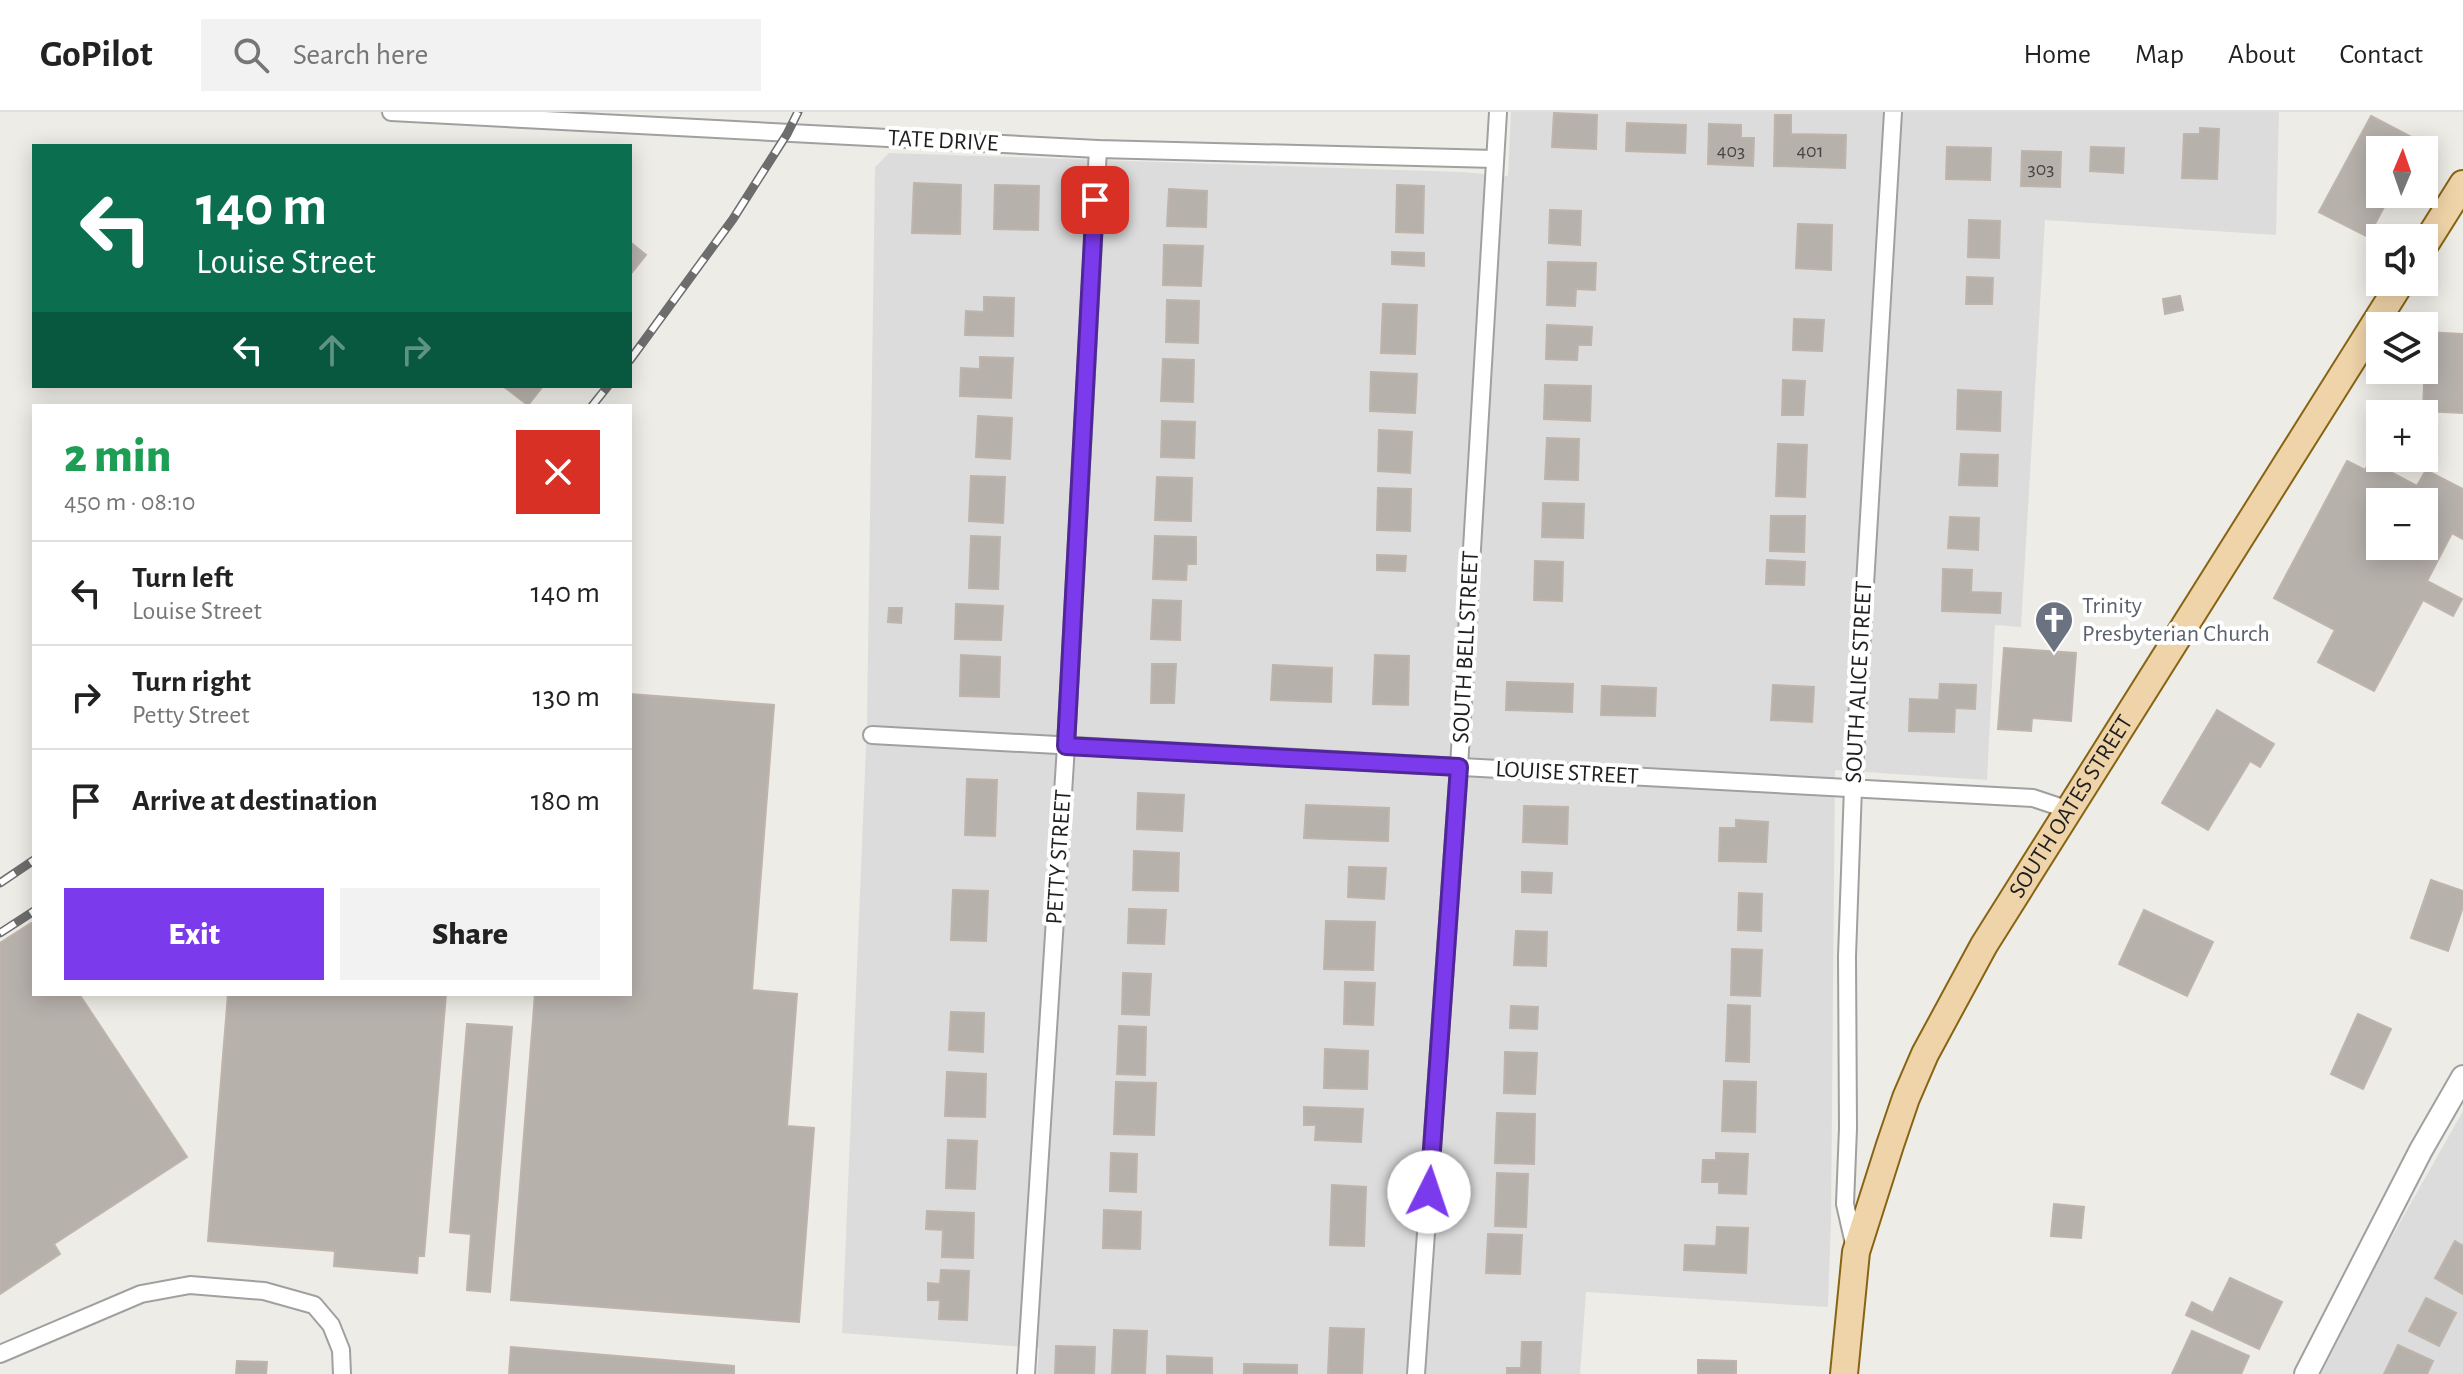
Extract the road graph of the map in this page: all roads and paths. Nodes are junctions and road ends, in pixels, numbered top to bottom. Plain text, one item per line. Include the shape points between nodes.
1 (391, 112) edge
2 (1498, 112) edge
3 (1893, 112) edge
4 (1098, 149) junction
5 (1495, 159) junction
6 (2463, 184) edge
7 (2438, 224) edge
8 (2392, 296) edge
9 (872, 735) dead end
10 (1066, 746) junction
11 (1459, 767) junction
12 (1853, 787) junction
13 (2069, 810) junction
14 (2463, 1077) edge
15 (1856, 1252) junction
16 (0, 1354) edge
17 (342, 1374) edge
18 (1026, 1374) edge
19 (1416, 1374) edge
20 (1844, 1374) edge
21 (2306, 1374) edge

1 - 4 street, TATE DRIVE
2 - 5 street, SOUTH BELL STREET
3 - 12 street, SOUTH ALICE STREET
4 - 5 street, TATE DRIVE
4 - 10 street, PETTY STREET
5 - 11 street, SOUTH BELL STREET
6 - 7 main road
8 - 13 main road, SOUTH OATES STREET
9 - 10 street, LOUISE STREET
10 - 11 street, LOUISE STREET
10 - 18 street, PETTY STREET
11 - 12 street, LOUISE STREET
11 - 19 street, SOUTH BELL STREET
12 - 13 street, LOUISE STREET via 2033,798
12 - 15 street, SOUTH ALICE STREET via 1845,1204
13 - 15 main road, SOUTH OATES STREET via 1984,945 1925,1054
14 - 21 street
15 - 20 main road, SOUTH OATES STREET
16 - 17 street via 141,1294 190,1285 264,1291 314,1305 331,1325 341,1350

